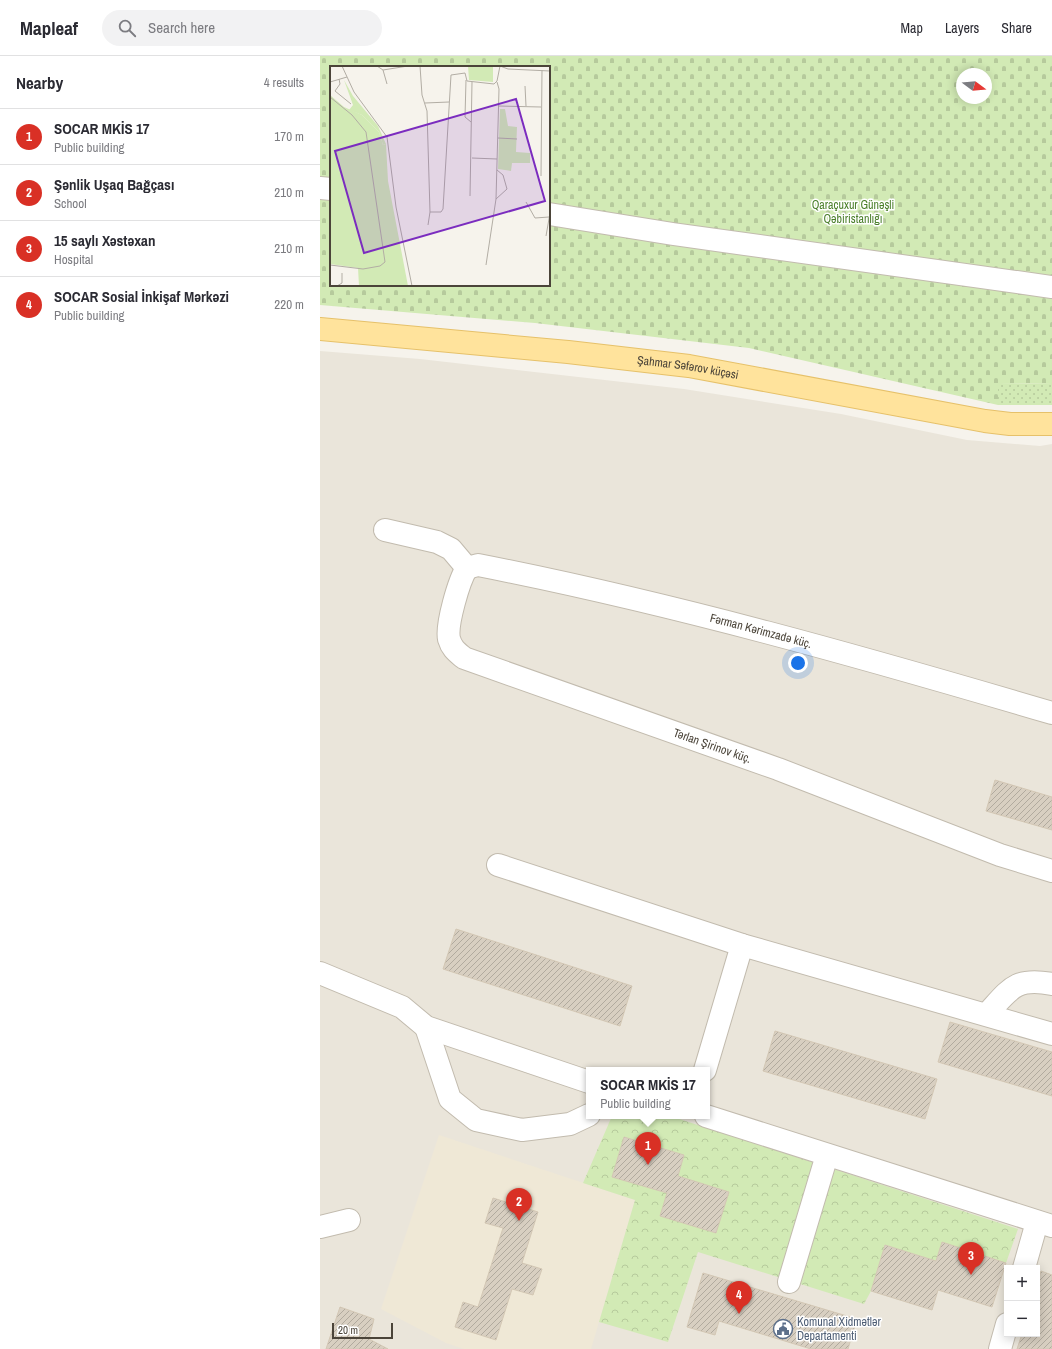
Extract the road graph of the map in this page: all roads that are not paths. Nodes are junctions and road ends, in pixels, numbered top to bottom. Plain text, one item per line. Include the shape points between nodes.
1 (550, 214) edge
2 (1052, 287) edge
3 (320, 329) edge
4 (1052, 424) edge
5 (385, 530) dead end
6 (467, 568) junction
7 (1052, 712) edge
8 (498, 865) dead end
9 (1052, 871) edge
10 (742, 945) junction
11 (320, 973) edge
12 (1052, 984) edge
13 (987, 1014) junction
14 (426, 1027) junction
15 (1052, 1034) edge
16 (706, 1067) edge
17 (586, 1081) edge
18 (586, 1116) edge
19 (710, 1117) edge
20 (827, 1155) junction
21 (349, 1220) dead end
22 (1045, 1224) edge
23 (320, 1227) edge
24 (1025, 1265) edge
25 (788, 1282) dead end
26 (1004, 1335) edge
27 (1000, 1349) edge

1 - 2 street
3 - 4 main road, Şahmar Səfərov küçəsi via 689,366 985,421
5 - 6 street via 437,542 451,549
6 - 7 street, Fərman Kərimzadə küç. via 478,565 665,606
6 - 9 street, Tərlan Şirinov küç. via 462,576 450,623 449,638 454,650 464,658 770,766 1000,854
8 - 10 street
10 - 13 street
10 - 16 street
11 - 14 street via 402,1007
12 - 13 street via 1032,980 1011,988
13 - 15 street
14 - 17 street
14 - 18 street via 450,1098 476,1120 522,1130 570,1124
19 - 20 street
20 - 22 street
20 - 25 street
21 - 23 street
22 - 24 street
26 - 27 street

